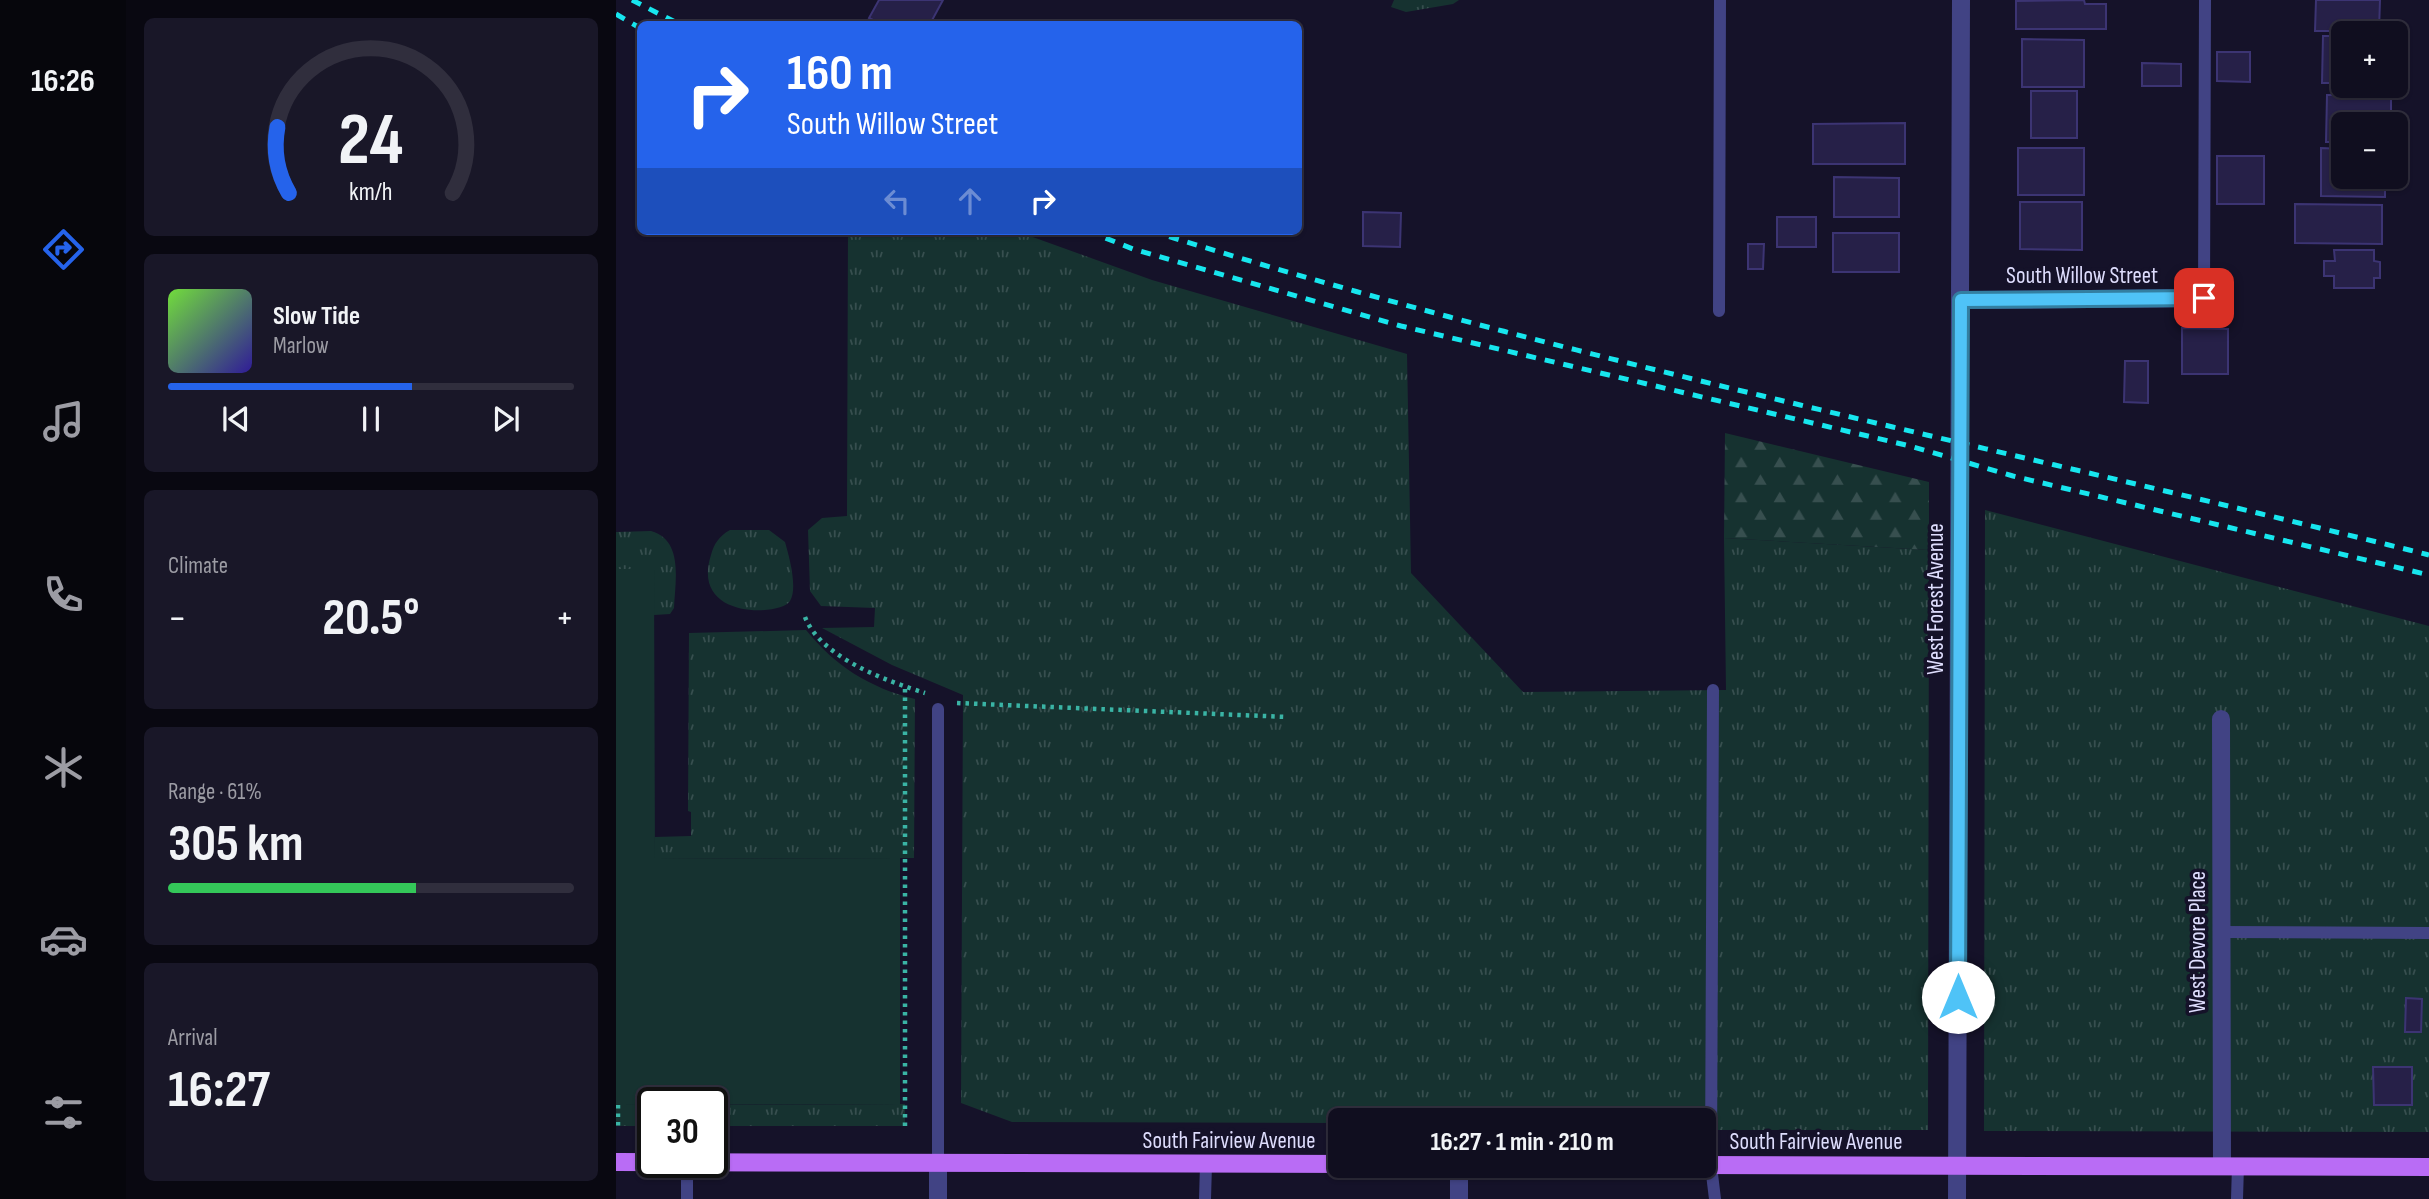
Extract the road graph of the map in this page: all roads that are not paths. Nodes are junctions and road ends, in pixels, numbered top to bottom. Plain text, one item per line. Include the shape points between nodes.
1 (1720, 0) edge
2 (1961, 0) edge
3 (2205, 0) edge
4 (2204, 298) joint
5 (1961, 300) junction
6 (1718, 311) dead end
7 (1713, 690) dead end
8 (938, 709) dead end
9 (2221, 719) dead end
10 (2221, 932) junction
11 (2429, 933) edge
12 (1711, 1108) edge
13 (616, 1162) edge
14 (637, 1162) edge
15 (728, 1162) edge
16 (938, 1163) junction
17 (1206, 1165) junction
18 (1328, 1165) edge
19 (1957, 1165) junction
20 (1716, 1166) edge
21 (2230, 1166) junction
22 (2429, 1167) edge
23 (687, 1178) edge
24 (1459, 1178) edge
25 (1712, 1178) edge
26 (687, 1199) edge
27 (938, 1199) edge
28 (1205, 1199) edge
29 (1459, 1199) edge
30 (1715, 1199) edge
31 (1957, 1199) edge
32 (2238, 1199) edge

1 - 6 lane
2 - 5 street, West Forest Avenue
3 - 4 lane
4 - 5 street, South Willow Street
5 - 19 street, West Forest Avenue
7 - 12 lane
8 - 16 lane
9 - 10 street, West Devore Place
10 - 11 lane
10 - 21 street, West Devore Place
13 - 14 main road, South Fairview Avenue
15 - 16 main road, South Fairview Avenue
16 - 17 main road, South Fairview Avenue
16 - 27 street
17 - 18 main road, South Fairview Avenue
17 - 28 lane
19 - 20 main road, South Fairview Avenue
19 - 21 main road, South Fairview Avenue
19 - 31 street, West Forest Avenue
21 - 22 main road, South Fairview Avenue
21 - 32 lane
23 - 26 lane
24 - 29 street
25 - 30 lane

